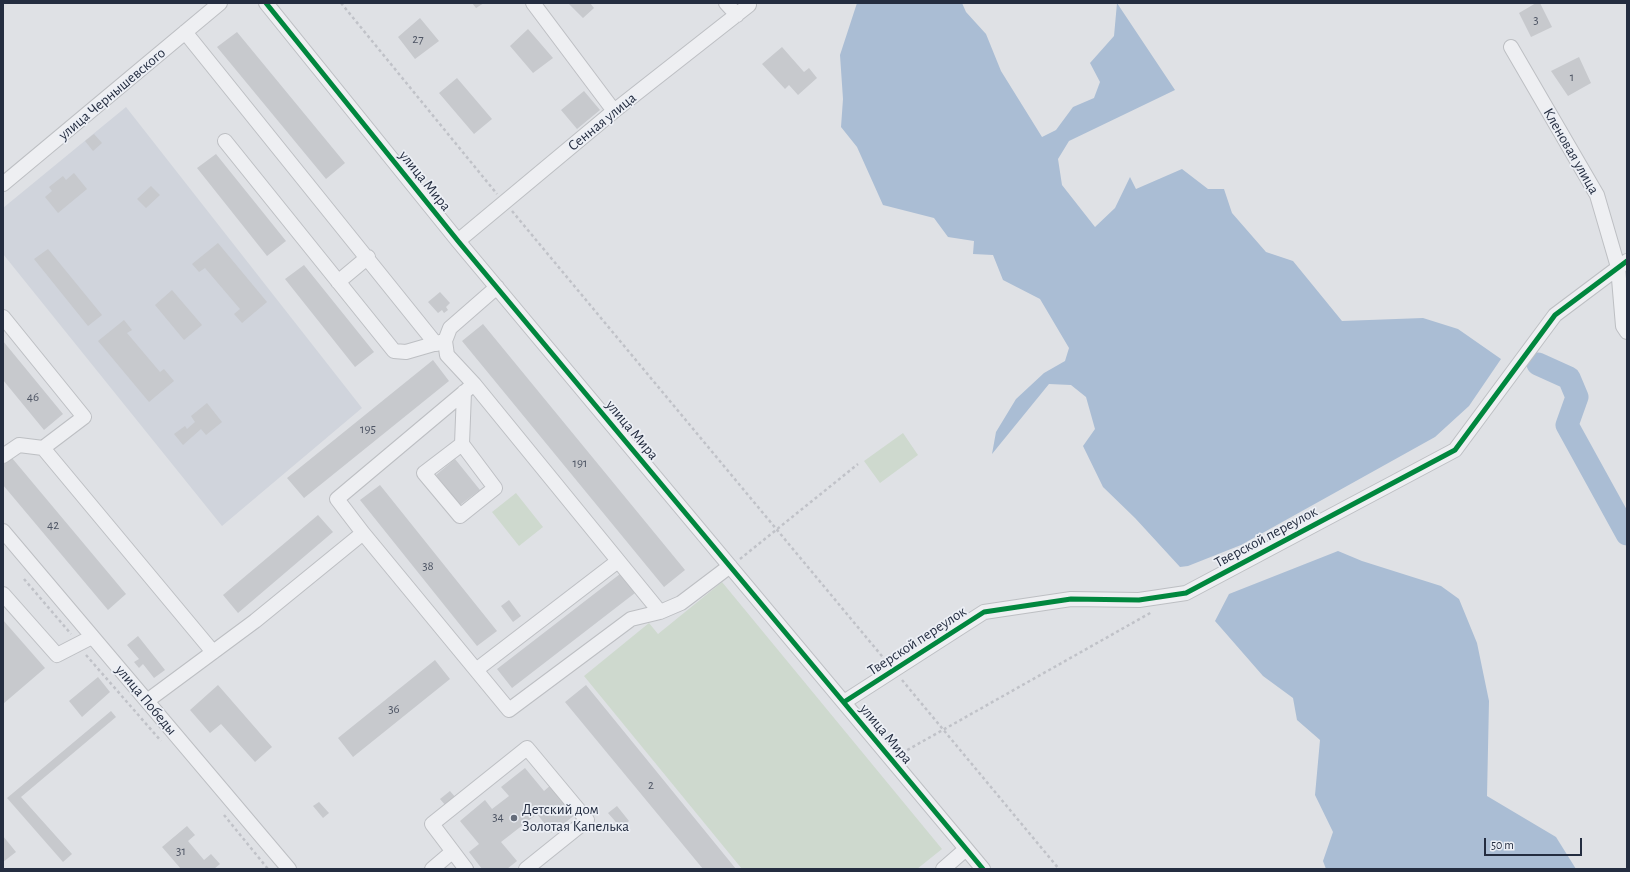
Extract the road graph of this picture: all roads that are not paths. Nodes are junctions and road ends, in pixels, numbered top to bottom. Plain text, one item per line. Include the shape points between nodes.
1 (220, 3) edge
2 (266, 3) edge
3 (533, 3) edge
4 (726, 3) edge
5 (749, 5) dead end
6 (737, 15) junction
7 (185, 32) junction
8 (1511, 47) dead end
9 (614, 111) junction
10 (225, 141) dead end
11 (3, 184) edge
12 (458, 241) junction
13 (368, 258) junction
14 (1623, 264) edge
15 (338, 282) junction
16 (497, 287) junction
17 (3, 317) edge
18 (1627, 332) edge
19 (440, 342) junction
20 (469, 388) junction
21 (462, 444) junction
22 (43, 448) junction
23 (3, 456) edge
24 (363, 533) junction
25 (5, 539) edge
26 (618, 561) junction
27 (730, 566) junction
28 (3, 594) edge
29 (660, 612) junction
30 (92, 637) junction
31 (213, 652) junction
32 (476, 670) junction
33 (147, 701) junction
34 (844, 702) junction
35 (966, 849) junction
36 (452, 852) junction
37 (289, 869) edge
38 (432, 869) edge
39 (466, 869) edge
40 (526, 869) edge
41 (943, 869) edge
42 (983, 869) edge

1 - 7 street, улица Чернышевского
2 - 12 street, улица Мира
3 - 9 street
4 - 6 street
5 - 6 street, Сенная улица
6 - 9 street, Сенная улица
7 - 11 street, улица Чернышевского
7 - 13 street
8 - 14 street, Кленовая улица via 1597,195
9 - 12 street, Сенная улица
10 - 15 street
12 - 16 street, улица Мира
13 - 15 street
13 - 19 street
14 - 18 street, Кленовая улица via 1623,326
14 - 34 street, Тверской переулок via 1555,315 1455,450 1186,593 1139,600 1070,599 984,612
15 - 19 street via 394,351 406,352
16 - 19 street via 450,328
16 - 27 street, улица Мира
17 - 22 street via 84,418
19 - 20 street
20 - 21 street
20 - 24 street via 337,499
20 - 26 street
21 - 21 street via 495,488 460,516 424,473
22 - 23 street via 19,446
22 - 31 street
24 - 31 street
24 - 32 street
25 - 30 street, улица Победы
26 - 29 street
26 - 32 street
27 - 29 street via 681,603
27 - 34 street, улица Мира
28 - 30 street via 57,655
29 - 32 street via 631,619 509,710
30 - 33 street, улица Победы
31 - 33 street
33 - 37 street, улица Победы
34 - 35 street, улица Мира
35 - 41 street
35 - 42 street, улица Мира
36 - 38 street
36 - 39 street
36 - 40 street via 432,824 527,748 587,820

